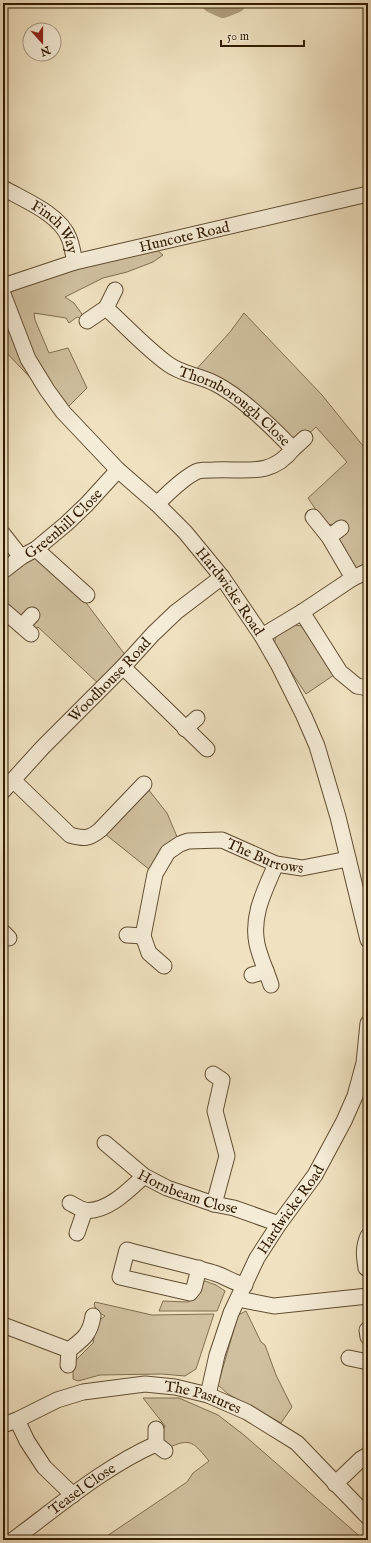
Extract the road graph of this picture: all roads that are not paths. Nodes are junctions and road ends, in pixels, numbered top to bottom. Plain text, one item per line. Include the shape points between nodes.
1 (3, 188) edge
2 (368, 194) edge
3 (75, 262) junction
4 (3, 286) edge
5 (115, 290) dead end
6 (3, 294) edge
7 (106, 308) junction
8 (87, 321) dead end
9 (305, 438) dead end
10 (293, 449) junction
11 (118, 470) junction
12 (157, 504) junction
13 (313, 517) dead end
14 (341, 528) dead end
15 (3, 534) edge
16 (329, 537) junction
17 (36, 549) junction
18 (21, 557) junction
19 (3, 571) edge
20 (368, 571) edge
21 (222, 577) junction
22 (353, 578) junction
23 (87, 594) dead end
24 (3, 610) edge
25 (302, 612) junction
26 (32, 615) dead end
27 (262, 636) junction
28 (123, 667) junction
29 (368, 688) edge
30 (197, 718) dead end
31 (185, 729) junction
32 (207, 749) dead end
33 (144, 784) dead end
34 (8, 785) edge
35 (348, 859) junction
36 (276, 864) junction
37 (127, 935) dead end
38 (143, 936) junction
39 (368, 940) edge
40 (164, 966) dead end
41 (271, 985) dead end
42 (368, 1023) edge
43 (222, 1081) dead end
44 (105, 1143) dead end
45 (144, 1176) junction
46 (70, 1203) dead end
47 (214, 1204) junction
48 (85, 1210) junction
49 (279, 1224) junction
50 (77, 1233) dead end
51 (368, 1236) edge
52 (199, 1268) junction
53 (366, 1268) dead end
54 (245, 1285) junction
55 (368, 1296) edge
56 (238, 1299) junction
57 (92, 1322) dead end
58 (3, 1325) edge
59 (349, 1358) dead end
60 (368, 1362) edge
61 (208, 1396) junction
62 (10, 1423) edge
63 (156, 1429) dead end
64 (366, 1460) edge
65 (335, 1484) junction
66 (73, 1495) junction
67 (368, 1518) edge
68 (13, 1540) edge

1 - 3 street, Finch Way via 44,211 63,226
2 - 3 street, Huncote Road
3 - 4 street, Huncote Road
5 - 7 street
6 - 11 street, Hardwicke Road via 28,359 47,390 72,422
7 - 8 street
7 - 10 street, Thornborough Close via 169,364 216,384 246,404
9 - 10 street
10 - 12 street, Thornborough Close via 271,468 198,471 176,486
11 - 12 street, Hardwicke Road
11 - 17 street, Greenhill Close via 87,504
12 - 21 street, Hardwicke Road via 185,532
13 - 16 street
14 - 16 street
15 - 18 street
16 - 22 street
17 - 18 street, Greenhill Close
17 - 23 street
18 - 19 street, Greenhill Close
20 - 22 street
21 - 27 street, Hardwicke Road
21 - 28 street, Woodhouse Road via 176,612
22 - 25 street
24 - 26 street via 26,630
25 - 27 street
25 - 29 street via 340,672 357,686
27 - 35 street, Hardwicke Road via 317,746
28 - 31 street
28 - 34 street, Woodhouse Road
30 - 31 street
31 - 32 street
33 - 34 street via 100,830 93,836 82,838 70,835
35 - 36 street, The Burrows via 302,868
35 - 39 street, Hardwicke Road
36 - 38 street, The Burrows via 222,840 188,840 180,844 168,852 155,874
36 - 41 street via 259,904 256,919 259,973
37 - 38 street
38 - 40 street via 149,953
42 - 49 street, Hardwicke Road via 364,1062 355,1096 344,1121 315,1175
43 - 47 street via 215,1111 226,1156
44 - 45 street, Hornbeam Close
45 - 47 street, Hornbeam Close via 167,1188
45 - 48 street via 120,1198 99,1208
46 - 48 street
47 - 49 street, Hornbeam Close via 234,1208
48 - 50 street
49 - 54 street, Hardwicke Road
51 - 53 street via 364,1246
52 - 52 street via 194,1288 190,1293 120,1277 127,1250
52 - 54 street
54 - 56 street, Hardwicke Road
55 - 56 street via 274,1306
56 - 61 street, Hardwicke Road via 217,1355
57 - 58 street via 69,1357
59 - 60 street
61 - 62 street, The Pastures via 168,1386 145,1384 118,1387 83,1392 64,1398
61 - 65 street, The Pastures via 247,1412 297,1443
62 - 66 street via 27,1441 44,1467
63 - 66 street, Teasel Close via 161,1447 132,1455
64 - 65 street
65 - 67 street, The Pastures
66 - 68 street, Teasel Close

